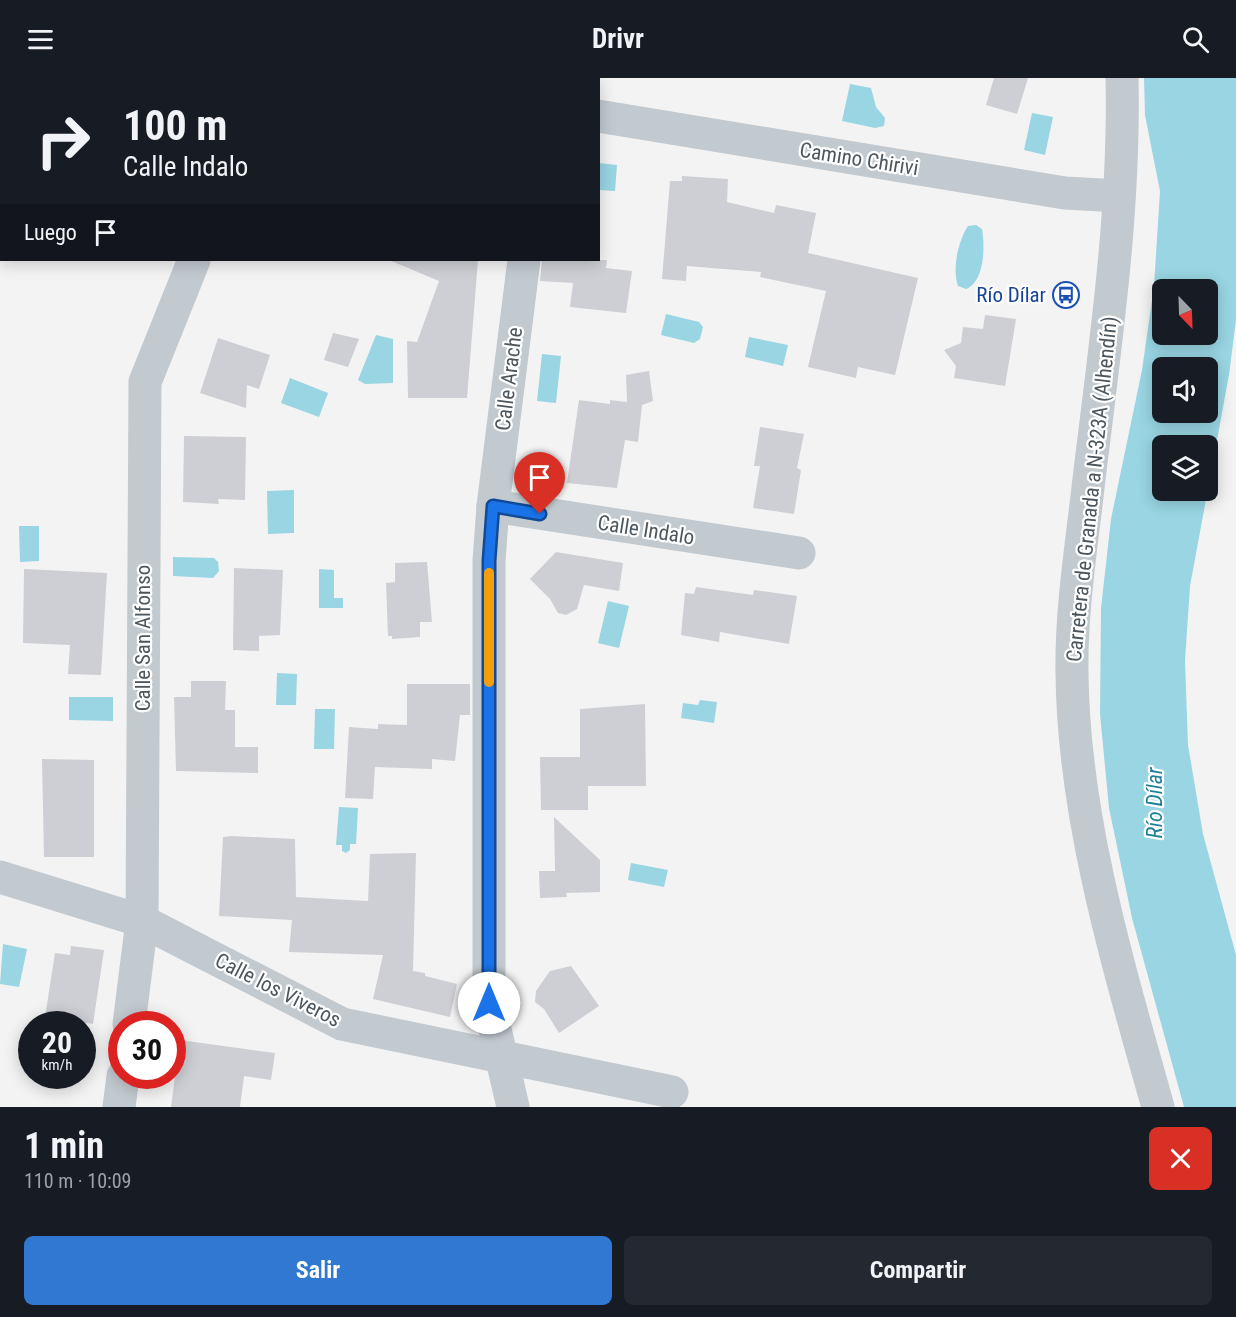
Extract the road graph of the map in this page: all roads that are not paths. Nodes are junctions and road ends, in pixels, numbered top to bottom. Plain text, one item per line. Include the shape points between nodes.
1 (1122, 78) edge
2 (600, 116) edge
3 (1119, 196) junction
4 (194, 261) edge
5 (524, 261) edge
6 (493, 506) junction
7 (799, 554) dead end
8 (0, 877) edge
9 (142, 921) junction
10 (131, 1011) edge
11 (500, 1058) junction
12 (121, 1089) edge
13 (672, 1092) dead end
14 (119, 1107) edge
15 (513, 1107) edge
16 (1158, 1107) edge

1 - 3 street, Carretera de Granada a N-323A (Alhendín)
2 - 3 street, Camino Chirivi via 1065,193
3 - 16 street, Carretera de Granada a N-323A (Alhendín) via 1112,306 1077,579 1071,670 1080,786 1118,963
4 - 9 street, Calle San Alfonso via 145,382
5 - 6 street, Calle Arache
6 - 7 street, Calle Indalo
6 - 11 street, Calle Arache via 489,561 489,1003
8 - 9 street, Calle los Viveros
9 - 10 street, Calle San Alfonso
9 - 11 street, Calle los Viveros via 342,1024
11 - 13 street, Calle los Viveros
11 - 15 street, Calle Arache
12 - 14 street

